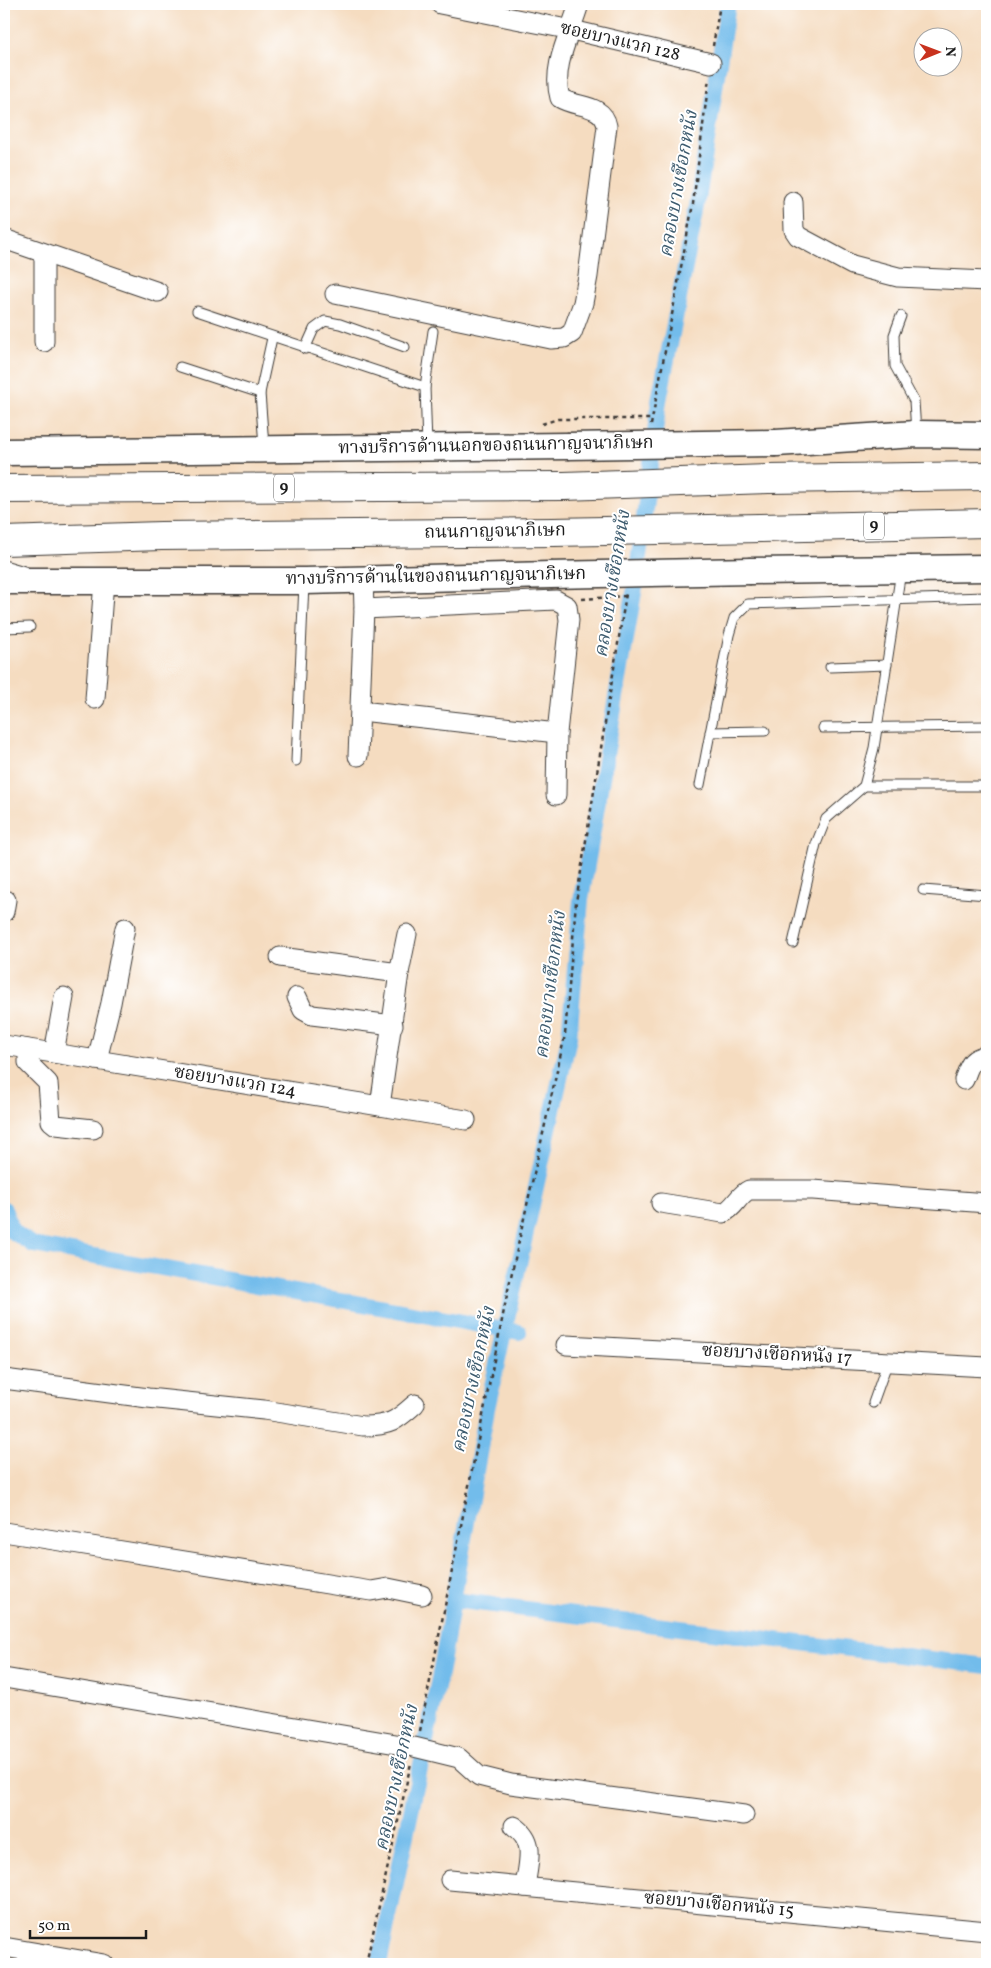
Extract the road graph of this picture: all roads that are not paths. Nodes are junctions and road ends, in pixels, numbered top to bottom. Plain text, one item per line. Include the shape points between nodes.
1 (440, 4) edge
2 (579, 4) edge
3 (572, 30) junction
4 (711, 63) road end
5 (794, 202) dead end
6 (4, 239) edge
7 (44, 253) junction
8 (987, 281) edge
9 (158, 292) dead end
10 (335, 294) dead end
11 (197, 312) dead end
12 (901, 316) dead end
13 (433, 331) dead end
14 (272, 338) junction
15 (44, 342) dead end
16 (406, 347) dead end
17 (305, 349) junction
18 (180, 367) dead end
19 (425, 387) junction
20 (260, 393) junction
21 (916, 434) junction
22 (986, 436) edge
23 (427, 447) junction
24 (264, 449) junction
25 (4, 452) edge
26 (987, 476) edge
27 (4, 490) edge
28 (987, 524) edge
29 (4, 541) edge
30 (987, 568) edge
31 (901, 569) junction
32 (363, 578) junction
33 (10, 579) edge
34 (104, 581) junction
35 (304, 581) junction
36 (987, 597) edge
37 (896, 600) junction
38 (364, 609) junction
39 (4, 628) edge
40 (30, 628) dead end
41 (887, 665) junction
42 (830, 667) dead end
43 (95, 699) dead end
44 (361, 711) junction
45 (877, 726) junction
46 (987, 726) edge
47 (823, 728) dead end
48 (765, 731) dead end
49 (710, 732) junction
50 (557, 733) junction
51 (358, 756) dead end
52 (296, 761) dead end
53 (700, 785) dead end
54 (864, 786) junction
55 (987, 786) edge
56 (556, 795) dead end
57 (923, 890) dead end
58 (987, 895) edge
59 (125, 928) dead end
60 (407, 934) dead end
61 (793, 942) dead end
62 (280, 957) dead end
63 (399, 973) junction
64 (297, 996) dead end
65 (64, 997) dead end
66 (393, 1025) junction
67 (4, 1045) edge
68 (28, 1049) junction
69 (54, 1053) junction
70 (987, 1055) edge
71 (97, 1060) junction
72 (964, 1080) dead end
73 (380, 1106) junction
74 (466, 1120) dead end
75 (94, 1129) dead end
76 (661, 1203) dead end
77 (987, 1203) edge
78 (566, 1345) dead end
79 (888, 1361) junction
80 (987, 1367) edge
81 (4, 1379) edge
82 (873, 1403) dead end
83 (415, 1404) dead end
84 (4, 1532) edge
85 (422, 1595) dead end
86 (4, 1678) edge
87 (744, 1815) dead end
88 (514, 1826) dead end
89 (450, 1880) dead end
90 (525, 1887) junction
91 (987, 1931) edge
92 (4, 1946) edge
93 (104, 1964) edge

1 - 3 street, ซอยบางแวก 128
2 - 3 street
3 - 4 street, ซอยบางแวก 128
3 - 10 street via 559,61 560,98 601,113 607,126 588,276 572,334 551,339
5 - 8 street via 794,230 798,236 852,265 898,277
6 - 7 street
7 - 9 street
7 - 15 street
11 - 14 lane
12 - 21 lane via 894,335 896,366 914,401
13 - 19 lane
14 - 17 lane
14 - 20 lane
16 - 17 lane via 325,321 314,330
17 - 19 lane
18 - 20 lane
19 - 23 lane
20 - 24 lane
21 - 22 main road, ทางบริการด้านนอกของถนนกาญจนาภิเษก
21 - 23 main road, ทางบริการด้านนอกของถนนกาญจนาภิเษก, bridge via 776,443
23 - 24 main road, ทางบริการด้านนอกของถนนกาญจนาภิเษก
24 - 25 main road, ทางบริการด้านนอกของถนนกาญจนาภิเษก
26 - 27 highway, 9, bridge via 564,486
28 - 29 highway, ถนนกาญจนาภิเษก / 9, bridge
30 - 31 main road, ทางบริการด้านในของถนนกาญจนาภิเษก
31 - 32 main road, ทางบริการด้านในของถนนกาญจนาภิเษก, bridge
31 - 37 lane
32 - 35 main road, ทางบริการด้านในของถนนกาญจนาภิเษก
32 - 38 street
33 - 34 main road, ทางบริการด้านในของถนนกาญจนาภิเษก
34 - 35 main road, ทางบริการด้านในของถนนกาญจนาภิเษก
34 - 43 street
35 - 52 lane
36 - 37 lane
37 - 41 lane
37 - 49 lane via 748,604 734,618
38 - 44 street
38 - 50 street via 556,600 567,606 569,620
39 - 40 lane
41 - 42 lane
41 - 45 lane
44 - 50 street
44 - 51 street
45 - 46 lane
45 - 47 lane
45 - 54 lane
48 - 49 lane
49 - 53 lane
50 - 56 street
54 - 55 lane
54 - 61 lane via 826,819 816,844
57 - 58 lane
59 - 71 street
60 - 63 street
62 - 63 street
63 - 66 street
64 - 66 street via 303,1010 312,1015
65 - 69 street
66 - 73 street
67 - 68 street, ซอยบางแวก 124
68 - 69 street, ซอยบางแวก 124
68 - 75 street via 28,1063 48,1083 50,1120 56,1126
69 - 71 street, ซอยบางแวก 124
70 - 72 street via 974,1059
71 - 73 street, ซอยบางแวก 124
73 - 74 street, ซอยบางแวก 124
76 - 77 street via 723,1212 729,1210 741,1193 750,1190 813,1190
78 - 79 street, ซอยบางเชือกหนัง 17
79 - 80 street, ซอยบางเชือกหนัง 17
79 - 82 lane
81 - 83 street via 264,1410 363,1426 394,1423
84 - 85 street via 371,1591 388,1588
86 - 87 street via 414,1747 459,1758 479,1776 511,1784
88 - 90 street via 524,1832 530,1849
89 - 90 street, ซอยบางเชือกหนัง 15
90 - 91 street, ซอยบางเชือกหนัง 15
92 - 93 street

